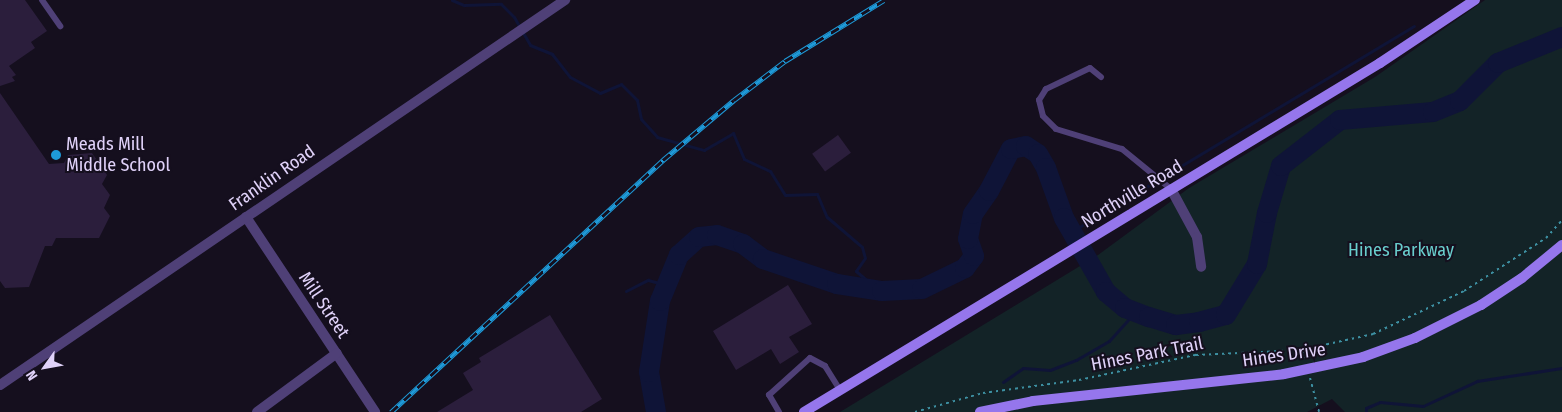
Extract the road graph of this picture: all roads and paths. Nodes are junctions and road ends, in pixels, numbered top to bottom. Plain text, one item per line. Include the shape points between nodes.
1 (42, 0) edge
2 (565, 0) edge
3 (1475, 0) edge
4 (60, 26) dead end
5 (1101, 77) dead end
6 (1171, 189) junction
7 (246, 217) junction
8 (1562, 220) edge
9 (1562, 245) edge
10 (1202, 267) dead end
11 (1304, 350) junction
12 (337, 353) junction
13 (1308, 370) junction
14 (0, 385) edge
15 (840, 390) junction
16 (257, 412) edge
17 (375, 412) edge
18 (779, 412) edge
19 (804, 412) edge
20 (915, 412) edge
21 (980, 412) edge
22 (1319, 412) edge

1 - 4 lane
2 - 7 street, Franklin Road
3 - 6 street, Northville Road via 1380,63
5 - 6 lane via 1090,68 1046,89 1039,100 1043,116 1056,130 1122,148
6 - 10 street via 1197,238
6 - 15 street, Northville Road
7 - 12 street, Mill Street
7 - 14 street, Franklin Road
8 - 11 path, Hines Park Trail via 1546,238 1509,263 1434,306 1373,334
9 - 13 street, Hines Drive via 1502,292 1438,328 1363,357
11 - 13 path
11 - 20 path, Hines Park Trail via 1196,355 1088,378 983,393
12 - 16 street
12 - 17 street, Mill Street
13 - 21 street, Hines Drive via 1033,401
13 - 22 path
15 - 18 lane via 825,366 810,358 769,395
15 - 19 street, Northville Road

